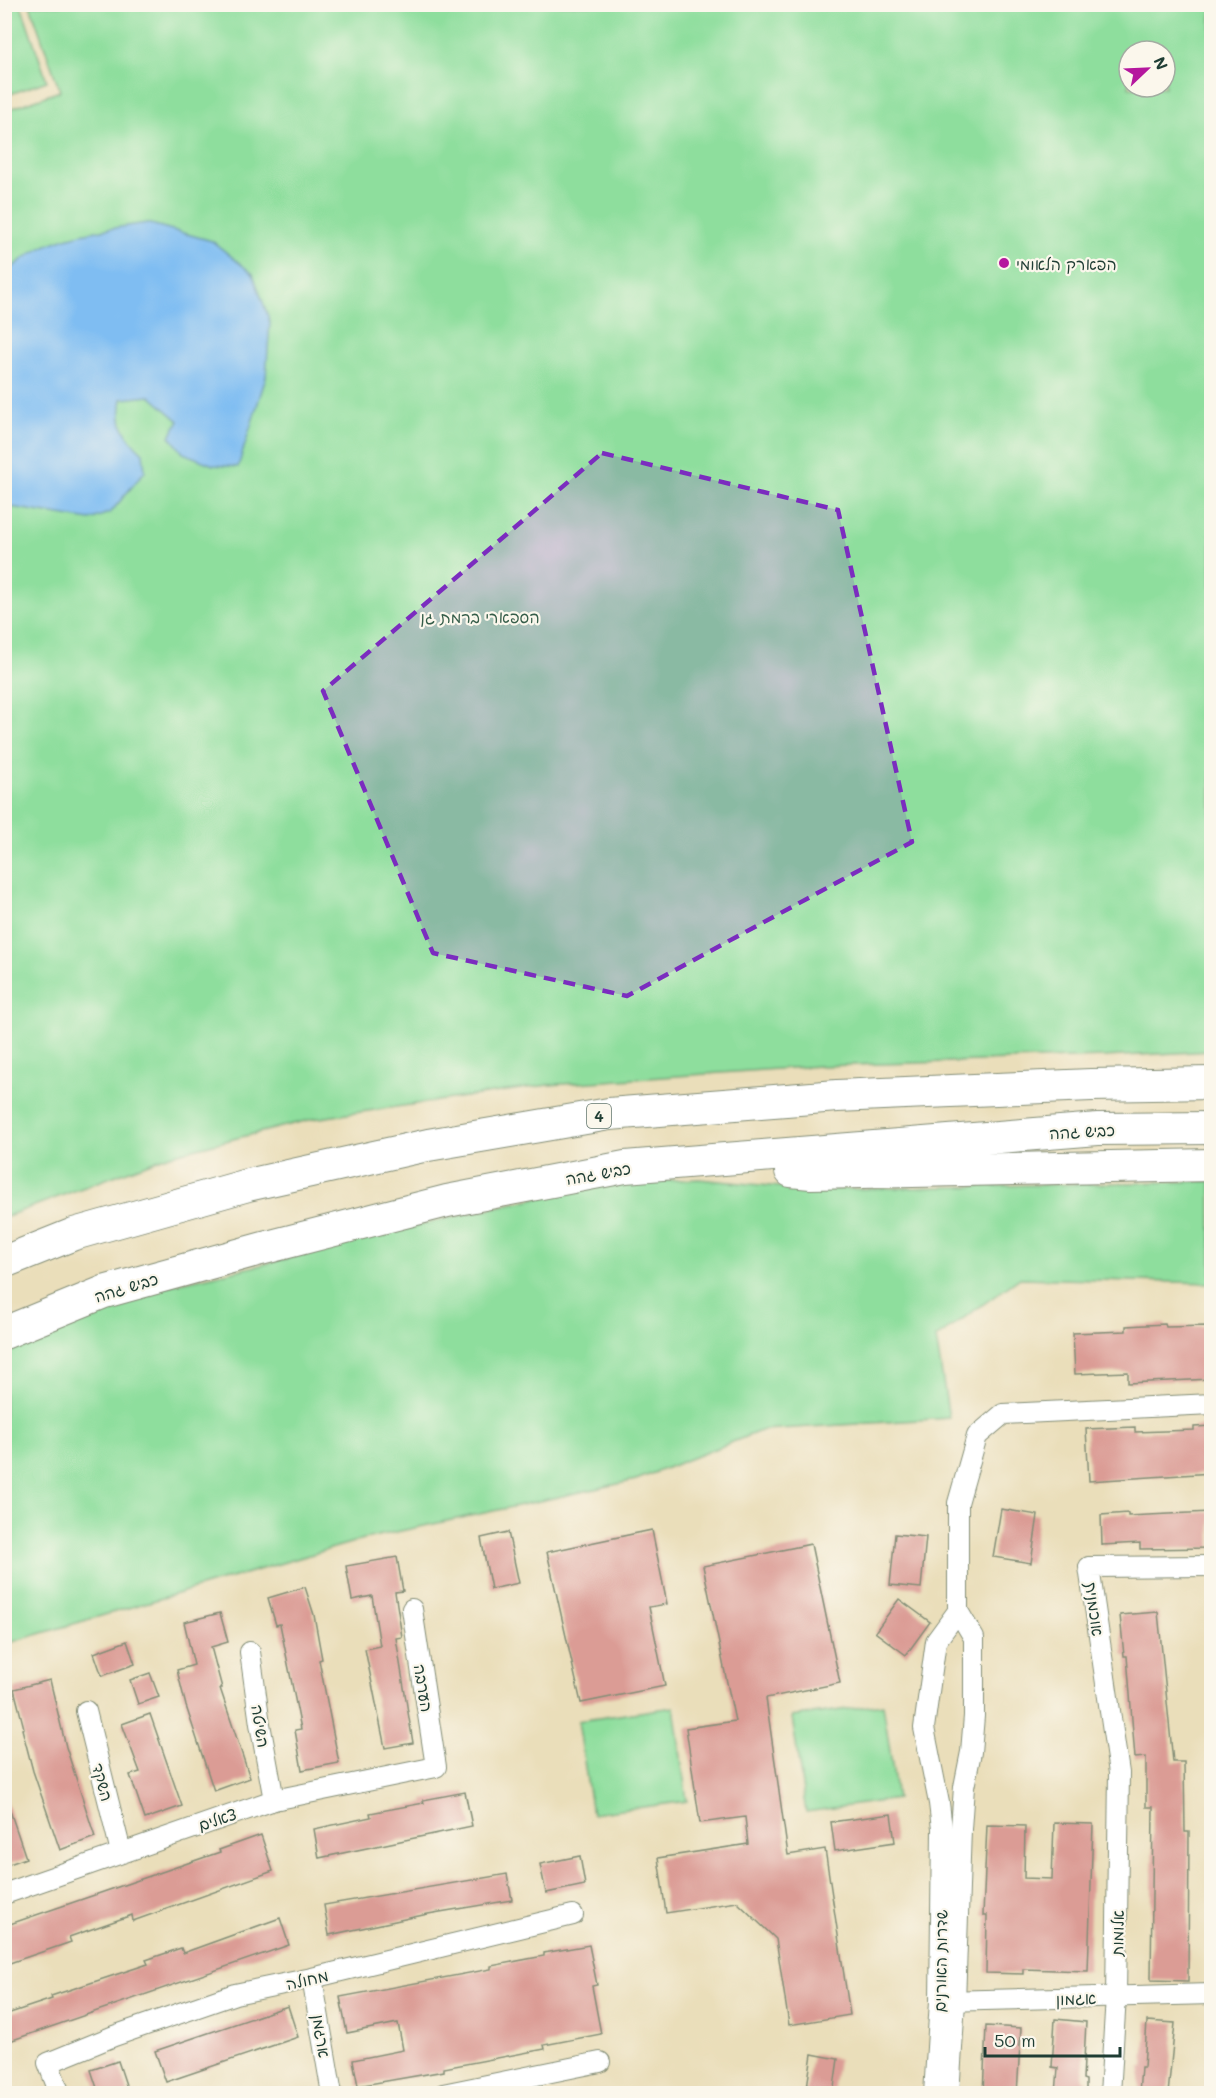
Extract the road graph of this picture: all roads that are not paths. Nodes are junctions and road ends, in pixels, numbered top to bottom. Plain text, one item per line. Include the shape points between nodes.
1 (1212, 1083) edge
2 (1212, 1128) edge
3 (701, 1161) junction
4 (1212, 1165) edge
5 (4, 1262) edge
6 (4, 1333) edge
7 (1212, 1404) edge
8 (1212, 1566) edge
9 (412, 1609) dead end
10 (958, 1611) junction
11 (250, 1652) dead end
12 (86, 1711) dead end
13 (436, 1767) joint
14 (1119, 1773) joint
15 (274, 1800) junction
16 (952, 1829) junction
17 (121, 1852) junction
18 (4, 1894) edge
19 (573, 1915) dead end
20 (312, 1978) junction
21 (1212, 1994) edge
22 (1116, 1996) junction
23 (948, 2002) junction
24 (600, 2062) dead end
25 (60, 2094) edge
26 (332, 2094) edge
27 (443, 2094) edge
28 (934, 2094) edge
29 (949, 2094) edge
30 (1110, 2094) edge

1 - 5 highway, 4 via 837,1096 609,1114 428,1145 248,1185 74,1234
2 - 3 highway, כביש גהה via 1098,1129
3 - 4 highway via 811,1173
3 - 6 highway, כביש גהה via 625,1167 447,1201 104,1292
7 - 10 street via 1003,1414 977,1436 958,1503
8 - 14 street, אוכמנית via 1089,1567
9 - 13 street, הערבה
10 - 16 street via 974,1638 974,1716 971,1752
10 - 16 street via 936,1641 924,1728 939,1803
11 - 15 street, השיטה
12 - 17 street, השקד
13 - 15 street, צאלים
14 - 22 street, אלומות
15 - 17 street, צאלים
16 - 23 street, שדרות האורנים
17 - 18 street, צאלים
19 - 20 street, מחולה
20 - 25 street, מחולה via 235,1995 114,2036 48,2064
20 - 26 street, ארגמן
21 - 22 street, אגמון
22 - 23 street, אגמון
22 - 30 street, אלומות
23 - 28 street, שדרות האורנים
23 - 29 street, שדרות האורנים
24 - 27 street

